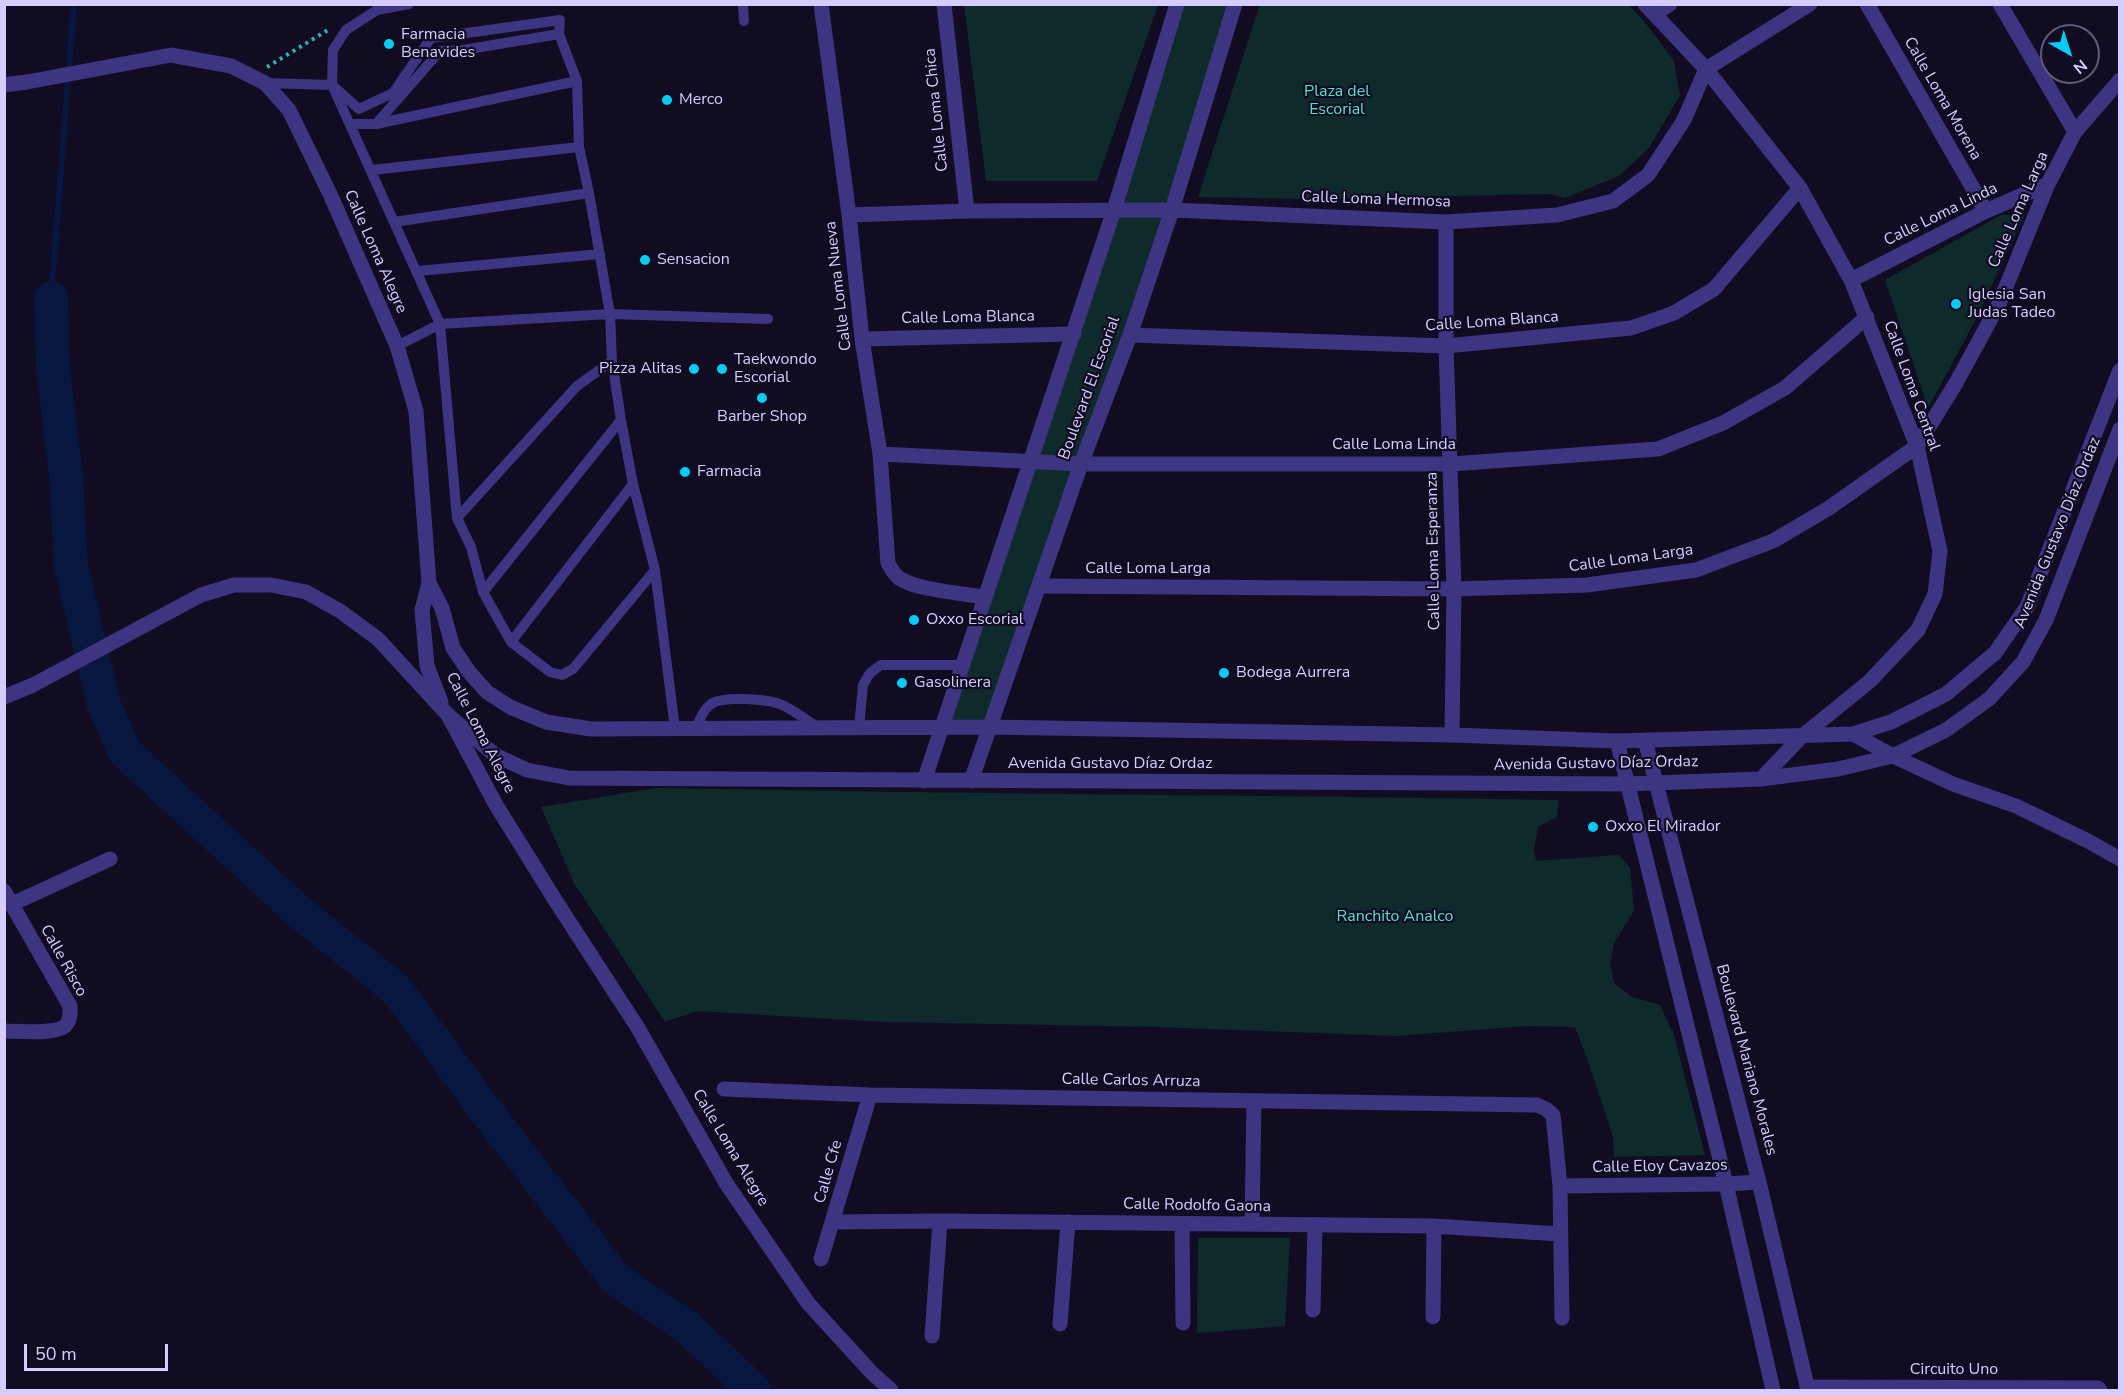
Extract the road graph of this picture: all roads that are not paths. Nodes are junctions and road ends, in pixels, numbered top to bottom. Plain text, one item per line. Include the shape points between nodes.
1 (409, 4) edge
2 (743, 4) edge
3 (821, 4) edge
4 (944, 4) edge
5 (1177, 4) edge
6 (1235, 4) edge
7 (1670, 4) edge
8 (1810, 4) edge
9 (1867, 4) edge
10 (2000, 4) edge
11 (1650, 9) edge
12 (744, 21) dead end
13 (559, 34) junction
14 (1706, 69) junction
15 (264, 76) junction
16 (2120, 80) edge
17 (577, 81) junction
18 (4, 85) edge
19 (332, 85) junction
20 (350, 124) junction
21 (376, 124) junction
22 (2075, 132) junction
23 (579, 147) junction
24 (372, 170) junction
25 (2048, 184) junction
26 (1800, 188) junction
27 (590, 193) junction
28 (1114, 210) junction
29 (1172, 210) junction
30 (967, 211) junction
31 (1986, 211) junction
32 (849, 215) junction
33 (394, 222) junction
34 (1446, 222) junction
35 (600, 254) junction
36 (418, 271) junction
37 (1851, 280) junction
38 (610, 314) junction
39 (1867, 317) junction
40 (768, 319) dead end
41 (440, 324) junction
42 (1074, 334) junction
43 (1130, 334) junction
44 (862, 339) junction
45 (397, 346) junction
46 (1446, 346) junction
47 (612, 361) junction
48 (2120, 370) edge
49 (621, 420) junction
50 (2120, 429) edge
51 (1917, 446) junction
52 (880, 454) junction
53 (1030, 461) junction
54 (1081, 464) junction
55 (1451, 464) junction
56 (633, 484) junction
57 (457, 518) junction
58 (655, 570) junction
59 (429, 583) junction
60 (1039, 586) junction
61 (1454, 589) junction
62 (483, 592) junction
63 (984, 597) junction
64 (511, 642) junction
65 (961, 665) junction
66 (4, 698) edge
67 (448, 715) junction
68 (940, 727) junction
69 (989, 727) junction
70 (818, 728) junction
71 (859, 728) junction
72 (675, 729) junction
73 (696, 729) junction
74 (1853, 734) junction
75 (1452, 735) junction
76 (1801, 736) junction
77 (1645, 740) junction
78 (1617, 741) junction
79 (1893, 756) junction
80 (1761, 779) junction
81 (924, 781) junction
82 (971, 781) junction
83 (1655, 783) junction
84 (1627, 784) junction
85 (110, 859) dead end
86 (2120, 859) edge
87 (8, 897) edge
88 (4, 1031) edge
89 (724, 1089) dead end
90 (870, 1095) junction
91 (1254, 1101) junction
92 (1760, 1182) junction
93 (1726, 1185) junction
94 (1560, 1186) junction
95 (940, 1221) junction
96 (834, 1222) junction
97 (1068, 1222) junction
98 (1182, 1224) junction
99 (1252, 1224) junction
100 (1315, 1225) junction
101 (1434, 1226) junction
102 (1560, 1234) junction
103 (821, 1259) dead end
104 (1314, 1310) dead end
105 (1433, 1317) dead end
106 (1562, 1318) dead end
107 (1183, 1323) dead end
108 (1060, 1324) dead end
109 (933, 1336) dead end
110 (1807, 1389) edge
111 (891, 1390) edge
112 (1773, 1390) edge
113 (2100, 1390) edge

1 - 19 lane via 378,10 346,30 333,50
2 - 12 lane
3 - 32 street, Calle Loma Nueva
4 - 30 street, Calle Loma Chica
5 - 28 street, Boulevard El Escorial
6 - 29 street, Boulevard El Escorial
7 - 11 street
8 - 14 street
9 - 31 street, Calle Loma Morena
10 - 22 street
11 - 14 street, Calle Loma Central
13 - 17 lane
13 - 19 lane via 560,20 432,38 393,93 359,109
13 - 21 lane via 440,51
14 - 26 street, Calle Loma Central
14 - 34 street, Calle Loma Hermosa via 1684,120 1648,176 1613,201 1557,215
15 - 18 street, Calle Loma Alegre via 171,55
15 - 19 lane
15 - 45 street, Calle Loma Alegre via 289,110
16 - 22 street, Calle Loma Larga
17 - 21 lane
17 - 23 lane
19 - 20 lane
20 - 21 lane
20 - 24 lane
22 - 25 street, Calle Loma Larga
23 - 24 lane
23 - 27 lane
24 - 33 lane
25 - 31 street, Calle Loma Linda
25 - 51 street, Calle Loma Larga via 1999,304
26 - 37 street, Calle Loma Central
26 - 46 street, Calle Loma Blanca via 1714,289 1674,313 1630,328
27 - 33 lane
27 - 35 lane
28 - 29 street, Calle Loma Hermosa
28 - 30 street, Calle Loma Hermosa
28 - 42 street, Boulevard El Escorial
29 - 34 street, Calle Loma Hermosa
29 - 43 street, Boulevard El Escorial
30 - 32 street, Calle Loma Hermosa
31 - 37 street, Calle Loma Linda
32 - 44 street, Calle Loma Nueva
33 - 36 lane
34 - 46 street, Calle Loma Esperanza
35 - 36 lane
35 - 38 lane
36 - 41 lane
37 - 39 street, Calle Loma Central
38 - 40 lane
38 - 41 lane
38 - 47 lane
39 - 51 street, Calle Loma Central
39 - 55 street, Calle Loma Linda via 1785,388 1723,423 1658,449
41 - 45 lane
41 - 57 lane
42 - 44 street, Calle Loma Blanca
42 - 53 street, Boulevard El Escorial
43 - 46 street, Calle Loma Blanca
43 - 54 street, Boulevard El Escorial
44 - 52 street, Calle Loma Nueva
45 - 59 street, Calle Loma Alegre via 416,411
46 - 55 street, Calle Loma Esperanza
47 - 49 lane
47 - 57 lane via 577,386
48 - 74 street, Avenida Gustavo Díaz Ordaz via 2026,607 1995,653 1946,694 1891,722
49 - 56 lane
49 - 62 lane
50 - 79 street, Avenida Gustavo Díaz Ordaz via 2046,620 2023,662 1989,699 1946,730
51 - 61 street, Calle Loma Larga via 1829,508 1773,541 1696,570 1587,585
51 - 76 street, Calle Loma Central via 1940,551 1935,594 1918,630 1870,681
52 - 53 street, Calle Loma Linda
52 - 63 street, Calle Loma Nueva via 888,563 892,572 913,585
53 - 54 street, Calle Loma Linda
53 - 63 street, Boulevard El Escorial
54 - 55 street, Calle Loma Linda
54 - 60 street, Boulevard El Escorial
55 - 61 street, Calle Loma Esperanza
56 - 58 lane
56 - 64 lane
57 - 62 lane via 471,547
58 - 64 lane via 573,669 562,675 550,672
58 - 72 lane
59 - 67 street, Calle Loma Alegre via 422,610 427,666
59 - 72 street, Avenida Gustavo Díaz Ordaz via 442,608 453,648 487,692 510,707 546,722 591,729
60 - 61 street, Calle Loma Larga
60 - 69 street, Boulevard El Escorial
61 - 75 street, Calle Loma Esperanza
62 - 64 lane
63 - 65 street, Boulevard El Escorial
65 - 68 street, Boulevard El Escorial
65 - 71 lane via 881,665 870,673 864,685
66 - 67 street, Avenida Gustavo Díaz Ordaz via 201,595 234,585 271,585 306,592 340,611 378,639
67 - 81 street, Avenida Gustavo Díaz Ordaz via 495,755 527,770 568,778
67 - 111 street, Calle Loma Alegre via 502,815 639,1028 726,1183 808,1303
68 - 69 street, Avenida Gustavo Díaz Ordaz
68 - 71 street, Avenida Gustavo Díaz Ordaz
68 - 81 street, Boulevard El Escorial
69 - 75 street, Avenida Gustavo Díaz Ordaz
69 - 82 street, Boulevard El Escorial
70 - 71 street, Avenida Gustavo Díaz Ordaz
70 - 73 street, Avenida Gustavo Díaz Ordaz
70 - 73 lane via 776,703 727,700 711,704
72 - 73 street, Avenida Gustavo Díaz Ordaz
74 - 76 street, Avenida Gustavo Díaz Ordaz
74 - 79 street
75 - 78 street, Avenida Gustavo Díaz Ordaz
76 - 77 street, Avenida Gustavo Díaz Ordaz
76 - 80 street, Calle Loma Central
77 - 78 street, Avenida Gustavo Díaz Ordaz
77 - 83 street, Boulevard Mariano Morales
78 - 84 street
79 - 80 street, Avenida Gustavo Díaz Ordaz via 1838,769
79 - 86 street via 1953,784 2016,806
80 - 83 street, Avenida Gustavo Díaz Ordaz
81 - 82 street, Avenida Gustavo Díaz Ordaz
82 - 84 street, Avenida Gustavo Díaz Ordaz
83 - 84 street, Avenida Gustavo Díaz Ordaz
83 - 92 street, Boulevard Mariano Morales
84 - 93 street
85 - 87 street
87 - 88 street, Calle Risco via 70,1006 70,1017 65,1026 54,1031
89 - 90 street, Calle Carlos Arruza
90 - 91 street, Calle Carlos Arruza
90 - 96 street, Calle Cfe
91 - 94 street, Calle Carlos Arruza via 1537,1105 1552,1116
91 - 99 street
92 - 93 street, Calle Eloy Cavazos
92 - 110 street, Boulevard Mariano Morales
93 - 94 street, Calle Eloy Cavazos
93 - 112 street
94 - 102 street
95 - 96 street, Calle Rodolfo Gaona
95 - 97 street, Calle Rodolfo Gaona
95 - 109 street
96 - 103 street, Calle Cfe
97 - 98 street, Calle Rodolfo Gaona
97 - 108 street
98 - 99 street, Calle Rodolfo Gaona
98 - 107 street
99 - 100 street, Calle Rodolfo Gaona
100 - 101 street, Calle Rodolfo Gaona
100 - 104 street
101 - 102 street, Calle Rodolfo Gaona
101 - 105 street
102 - 106 street
110 - 113 street, Circuito Uno

